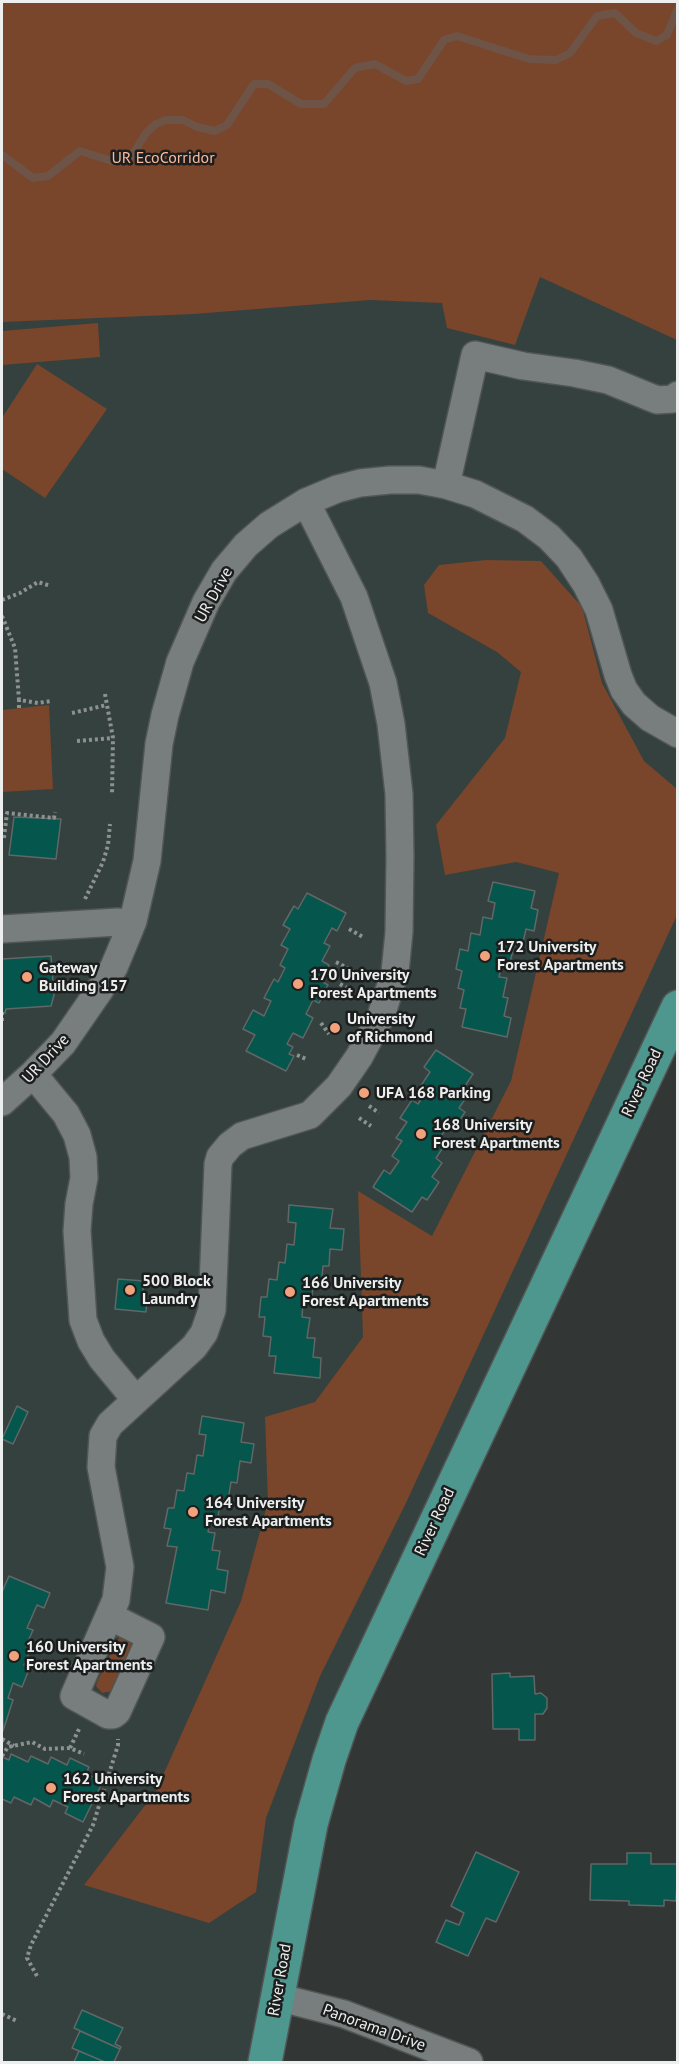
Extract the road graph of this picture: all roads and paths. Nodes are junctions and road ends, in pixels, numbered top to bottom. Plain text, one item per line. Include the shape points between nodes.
1 (678, 395) edge
2 (446, 485) junction
3 (306, 502) junction
4 (51, 586) dead end
5 (2, 600) edge
6 (2, 616) edge
7 (105, 694) dead end
8 (19, 700) junction
9 (51, 701) dead end
10 (107, 705) junction
11 (19, 708) dead end
12 (72, 713) dead end
13 (678, 735) edge
14 (113, 738) junction
15 (77, 741) dead end
16 (112, 794) dead end
17 (55, 812) dead end
18 (110, 824) dead end
19 (4, 838) dead end
20 (118, 922) dead end
21 (82, 924) junction
22 (2, 929) edge
23 (349, 929) dead end
24 (363, 937) dead end
25 (336, 962) dead end
26 (353, 971) dead end
27 (340, 984) dead end
28 (349, 989) dead end
29 (678, 1007) edge
30 (2, 1012) edge
31 (2, 1023) edge
32 (321, 1023) dead end
33 (329, 1034) dead end
34 (297, 1055) dead end
35 (306, 1059) dead end
36 (33, 1074) junction
37 (2, 1102) edge
38 (369, 1106) dead end
39 (379, 1113) dead end
40 (360, 1118) dead end
41 (372, 1126) dead end
42 (136, 1400) junction
43 (109, 1616) dead end
44 (117, 1733) dead end
45 (2, 1739) edge
46 (74, 1740) dead end
47 (14, 1746) junction
48 (70, 1748) junction
49 (84, 1754) dead end
50 (2, 1756) edge
51 (37, 1976) dead end
52 (277, 1997) junction
53 (2, 2014) edge
54 (17, 2021) dead end
55 (265, 2062) edge
56 (469, 2062) edge

1 - 2 street via 657,400 608,380 475,355
2 - 3 street, UR Drive via 409,480 360,483
2 - 13 street, UR Drive via 475,494 525,519 569,558 599,610 624,690 650,718
3 - 36 street, UR Drive via 246,545 224,571 207,602 180,662 165,715 147,861 133,921 101,988 63,1042
3 - 42 street via 354,597 383,683 391,724 399,794 399,932 395,972 381,1016 339,1086 310,1115 243,1136 220,1157 213,1310 195,1347
4 - 5 path via 38,582
6 - 8 path via 15,648
7 - 10 path
8 - 9 path
8 - 11 path
10 - 12 path
10 - 14 path
14 - 15 path
14 - 16 path
17 - 19 path via 54,818 7,813
18 - 21 path via 103,862 84,900
20 - 21 street
21 - 22 street
23 - 24 path
25 - 26 path
27 - 28 path
29 - 52 main road, River Road via 342,1722 311,1824
30 - 31 path
32 - 33 path
34 - 35 path
36 - 37 street, UR Drive
36 - 42 street via 66,1114 83,1157 77,1231 83,1320 102,1359
38 - 39 path
40 - 41 path
42 - 43 street via 110,1424 101,1446 101,1467 120,1567 116,1600
44 - 51 path via 118,1745 93,1825 31,1945 27,1958
45 - 47 path
46 - 48 path
47 - 48 path via 32,1742 45,1749
47 - 50 path via 8,1747
48 - 49 path
52 - 55 main road, River Road
52 - 56 street, Panorama Drive via 344,2014
53 - 54 path

